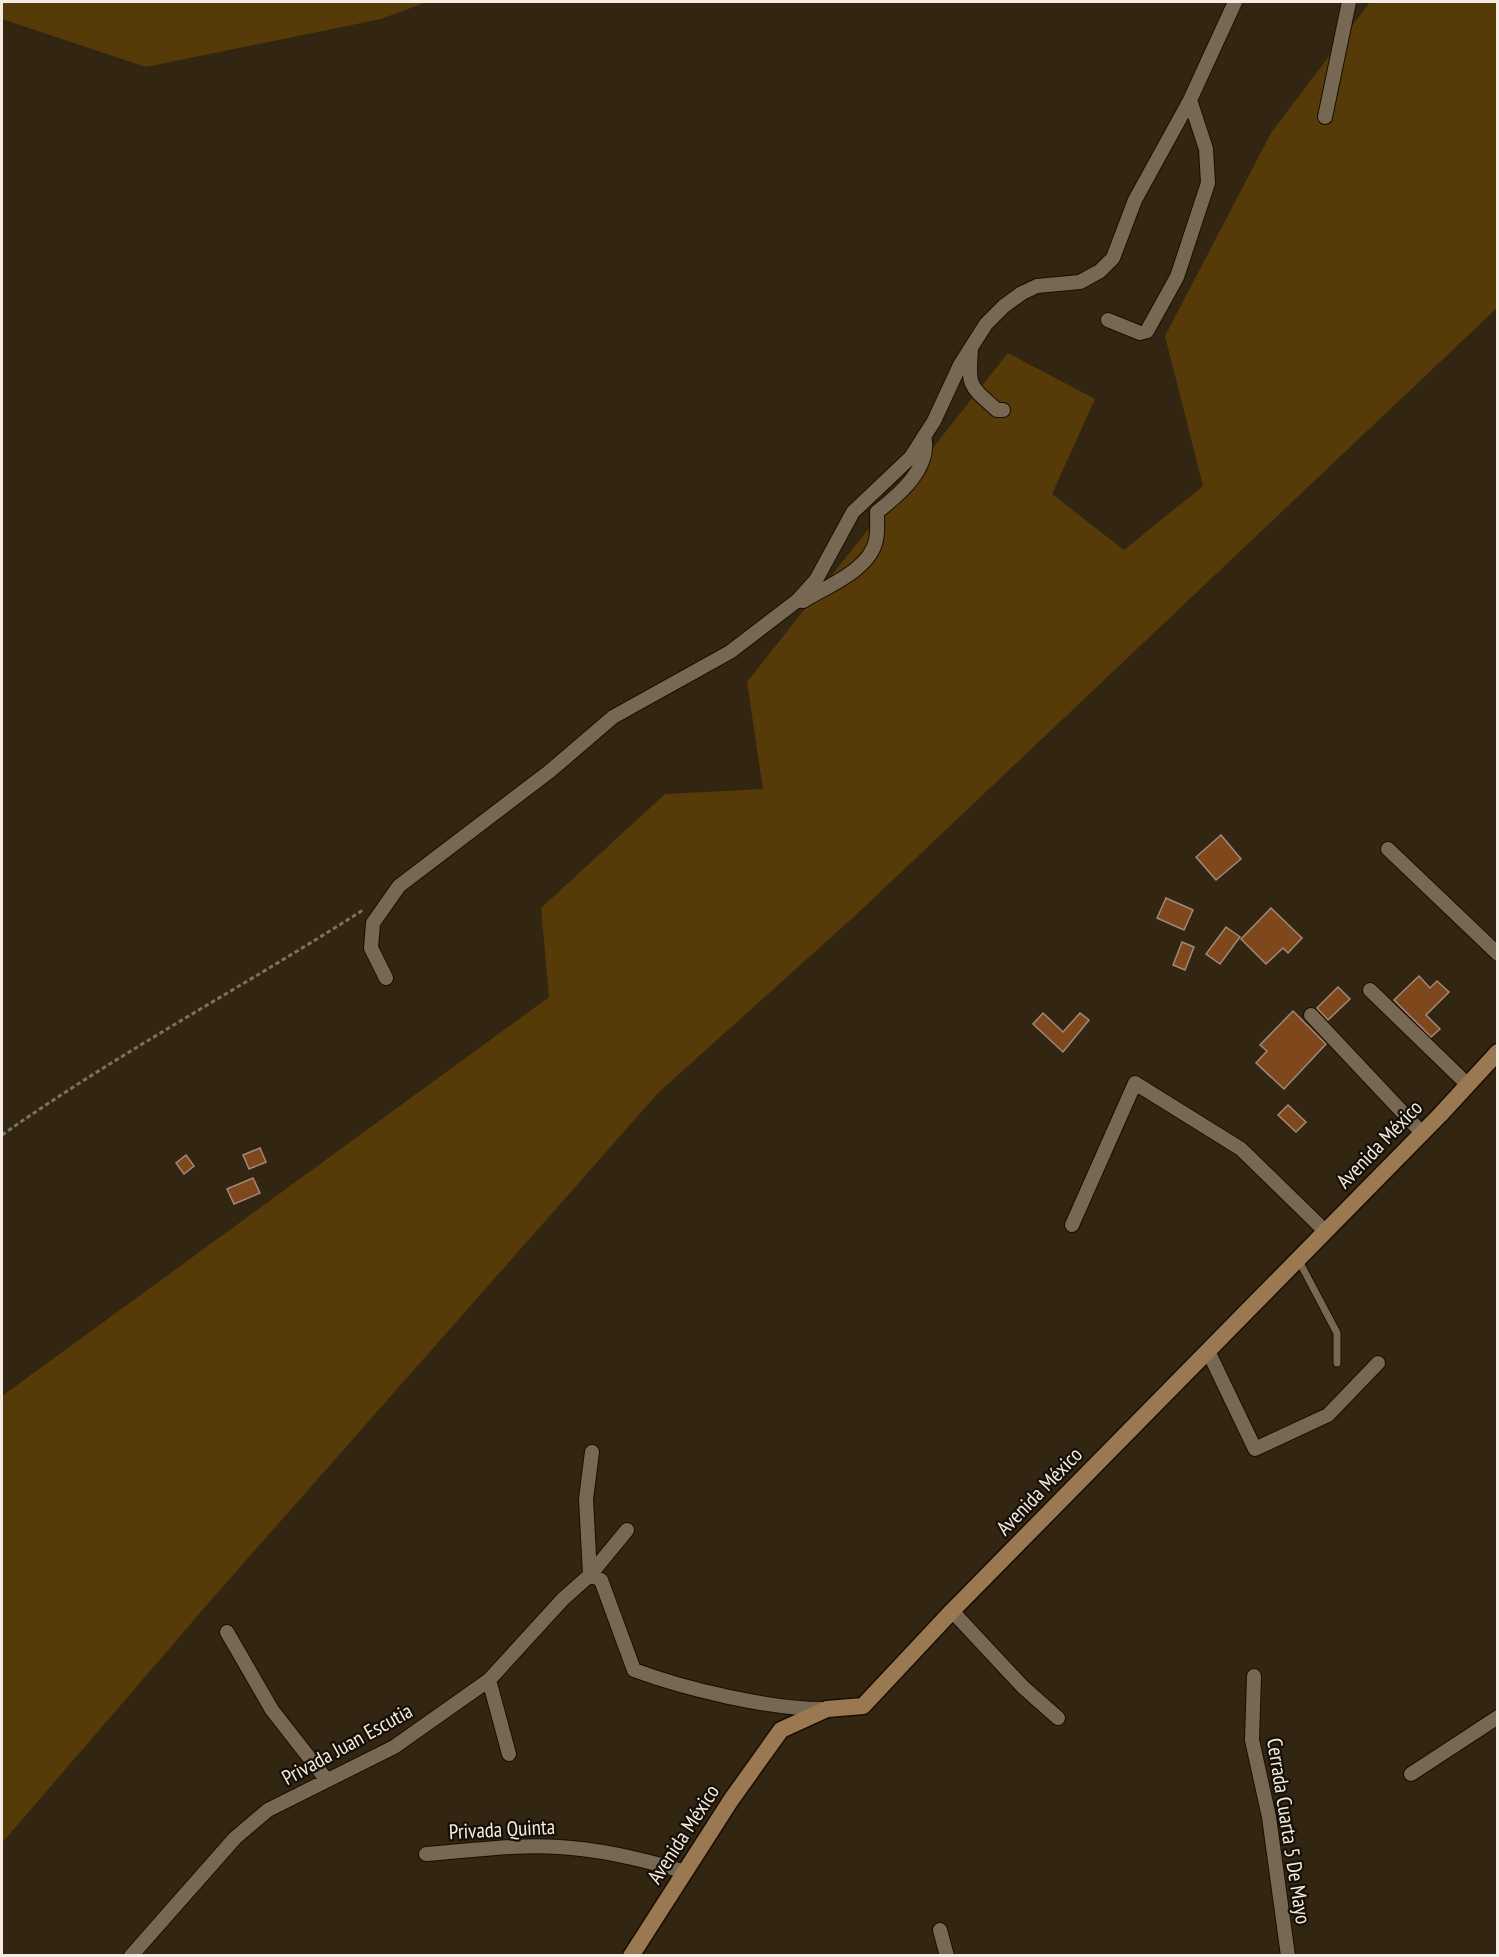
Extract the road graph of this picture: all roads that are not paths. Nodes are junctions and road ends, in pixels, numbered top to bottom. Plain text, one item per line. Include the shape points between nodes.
1 (1235, 2) edge
2 (1349, 2) edge
3 (1190, 100) junction
4 (1325, 117) dead end
5 (1108, 320) dead end
6 (971, 345) junction
7 (1003, 410) dead end
8 (924, 436) junction
9 (790, 607) junction
10 (1388, 849) dead end
11 (1497, 954) edge
12 (386, 978) dead end
13 (1370, 990) dead end
14 (1311, 1015) dead end
15 (1497, 1052) edge
16 (1468, 1085) junction
17 (1422, 1133) junction
18 (1072, 1225) dead end
19 (1326, 1231) junction
20 (1298, 1259) junction
21 (1208, 1351) junction
22 (1337, 1363) dead end
23 (1378, 1363) dead end
24 (592, 1452) dead end
25 (627, 1530) dead end
26 (590, 1575) junction
27 (952, 1611) junction
28 (227, 1632) dead end
29 (1254, 1676) dead end
30 (489, 1680) junction
31 (827, 1709) junction
32 (1497, 1717) edge
33 (1058, 1718) dead end
34 (509, 1754) dead end
35 (1411, 1774) dead end
36 (326, 1779) junction
37 (426, 1854) dead end
38 (686, 1872) junction
39 (940, 1930) dead end
40 (634, 1955) edge
41 (131, 1956) edge
42 (947, 1956) edge
43 (1288, 1956) edge

1 - 3 street
2 - 4 street
3 - 5 street via 1206,149 1209,173 1186,253 1166,301 1147,331 1140,333
3 - 6 street via 1135,200 1116,254 1108,264 1080,282 1037,286 1022,293 1004,306
6 - 7 street via 970,385 997,410
6 - 8 street
8 - 9 street via 911,457 853,512 816,580
8 - 9 street via 927,447 916,476 877,512 877,538 871,552 849,576
9 - 12 street via 730,652 614,717 399,886 373,923 371,948
10 - 11 street
13 - 16 street
14 - 17 street
15 - 16 main road, Avenida México
16 - 17 main road, Avenida México
17 - 19 main road, Avenida México
18 - 19 street via 1135,1083 1241,1149
19 - 20 main road, Avenida México
20 - 21 main road, Avenida México
20 - 22 lane via 1337,1333
21 - 23 street via 1255,1449 1328,1414
21 - 27 main road, Avenida México
24 - 26 street via 586,1499
25 - 26 street, Privada Juan Escutia
26 - 30 street, Privada Juan Escutia
26 - 31 street via 601,1580 634,1670 658,1679 795,1709
27 - 31 main road, Avenida México via 864,1706
27 - 33 street
28 - 36 street via 272,1710
29 - 43 street, Cerrada Cuarta 5 De Mayo via 1252,1740 1269,1817
30 - 34 street
30 - 36 street, Privada Juan Escutia via 394,1747
31 - 38 main road, Avenida México via 781,1730
32 - 35 street
36 - 41 street, Privada Juan Escutia via 268,1810 235,1838
37 - 38 street, Privada Quinta via 520,1846 561,1847 645,1860
38 - 40 main road, Avenida México
39 - 42 street

